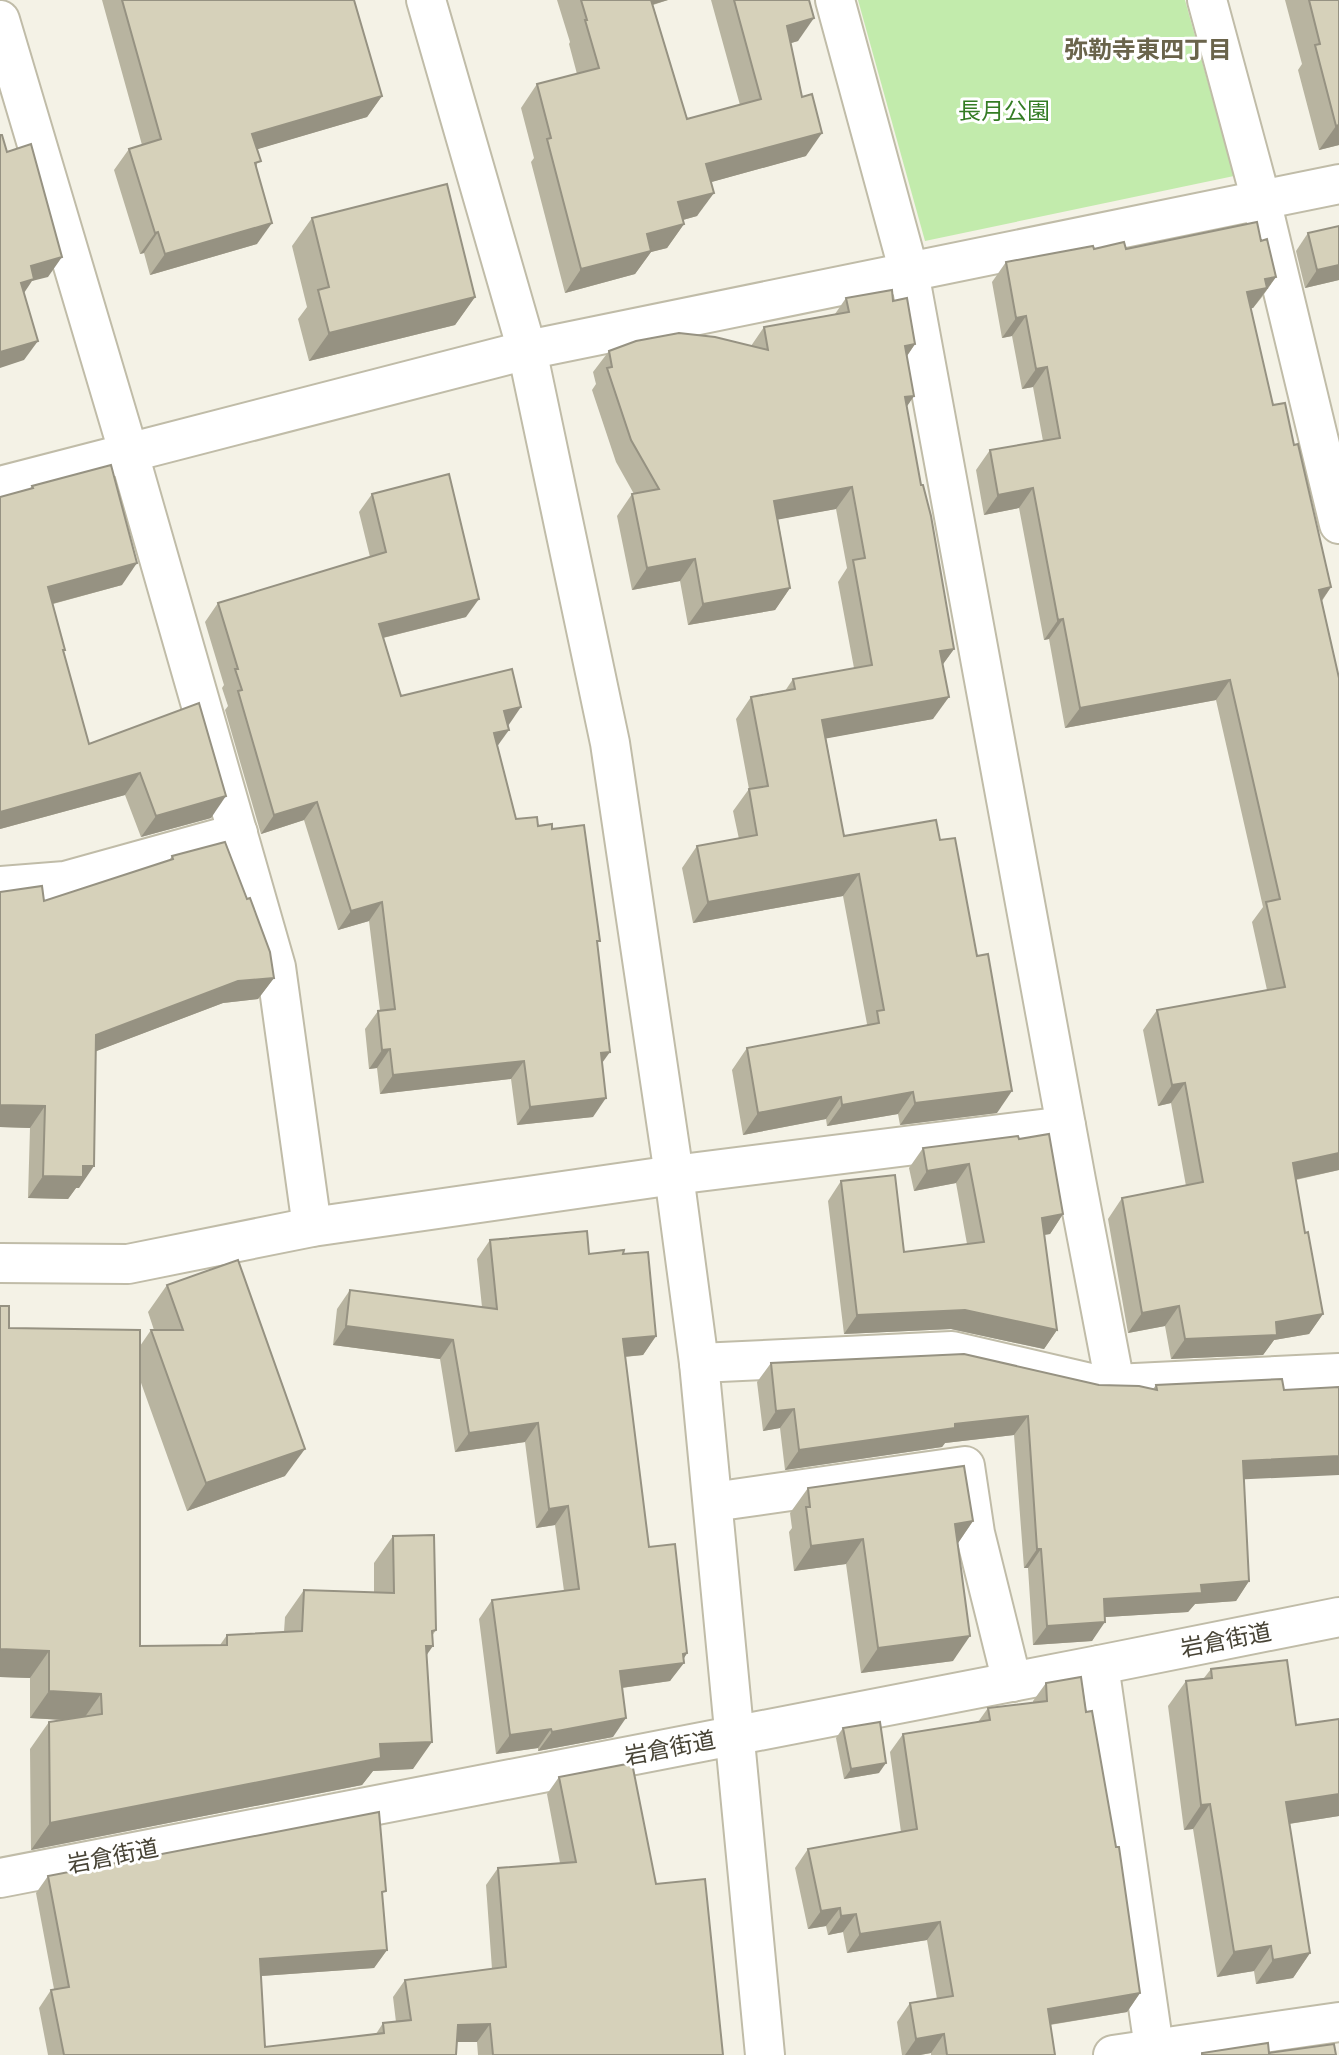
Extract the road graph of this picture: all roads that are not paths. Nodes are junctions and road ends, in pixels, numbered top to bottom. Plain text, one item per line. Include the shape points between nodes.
1 (426, 0) edge
2 (835, 0) edge
3 (1207, 0) edge
4 (0, 19) edge
5 (1339, 184) edge
6 (1261, 200) junction
7 (909, 272) junction
8 (527, 350) junction
9 (129, 454) junction
10 (0, 486) edge
11 (1339, 524) edge
12 (238, 833) junction
13 (0, 886) edge
14 (1066, 1126) junction
15 (674, 1175) junction
16 (312, 1227) junction
17 (0, 1263) edge
18 (699, 1363) junction
19 (1339, 1373) edge
20 (1115, 1384) junction
21 (713, 1502) junction
22 (1339, 1617) edge
23 (1099, 1665) junction
24 (1012, 1682) junction
25 (736, 1735) junction
26 (0, 1878) edge
27 (1339, 2022) edge
28 (1154, 2052) edge
29 (765, 2055) edge
30 (1113, 2055) edge

1 - 8 street
2 - 7 street
3 - 6 street
4 - 9 street
5 - 6 street
6 - 7 street
6 - 11 street
7 - 8 street
7 - 14 street
8 - 9 street
8 - 15 street via 610,743
9 - 10 street
9 - 12 street
12 - 13 street via 65,881
12 - 16 street via 276,967
14 - 15 street
14 - 20 street
15 - 16 street
15 - 18 street
16 - 17 street via 128,1264
18 - 20 street via 952,1351 1090,1383
18 - 21 street
19 - 20 street
21 - 24 street via 965,1466 975,1533
21 - 25 street
22 - 23 street, 岩倉街道
23 - 24 street, 岩倉街道
23 - 28 street
24 - 25 street, 岩倉街道
25 - 26 street, 岩倉街道
25 - 29 street
27 - 28 street
28 - 30 street

